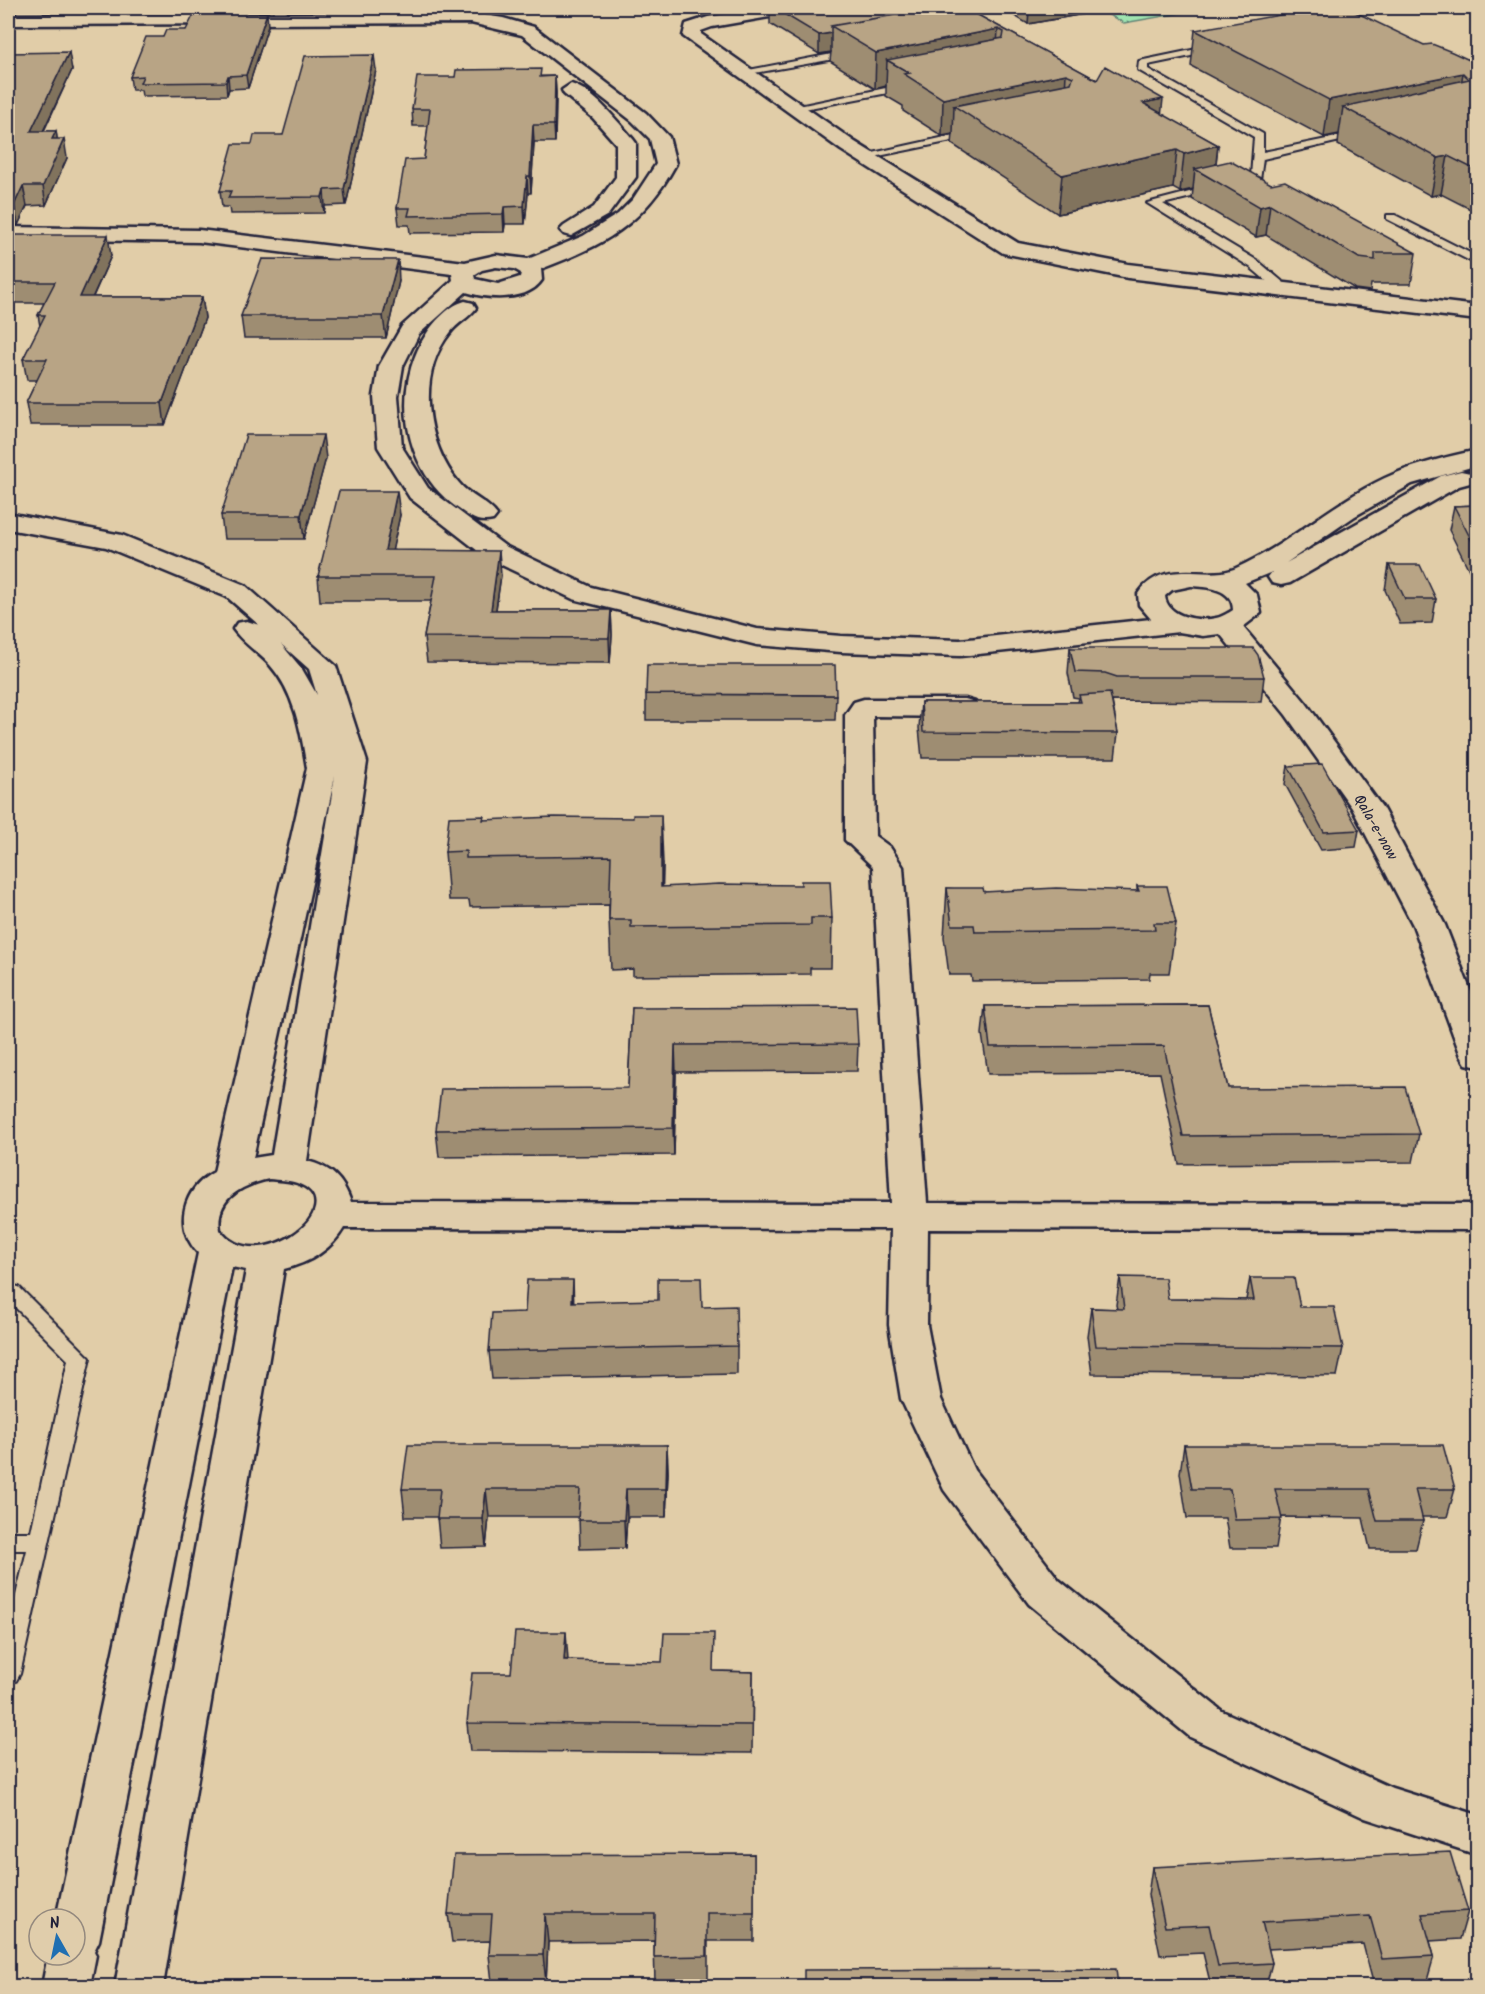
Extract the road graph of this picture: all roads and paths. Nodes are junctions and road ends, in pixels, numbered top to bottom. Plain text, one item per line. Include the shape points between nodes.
1 (793, 8) edge
2 (8, 20) edge
3 (8, 29) edge
4 (1233, 45) edge
5 (521, 50) dead end
6 (861, 51) edge
7 (743, 72) junction
8 (556, 78) edge
9 (917, 85) edge
10 (794, 108) junction
11 (993, 130) edge
12 (1374, 133) edge
13 (864, 156) junction
14 (1257, 157) junction
15 (1391, 217) dead end
16 (8, 232) edge
17 (1478, 262) edge
18 (518, 264) junction
19 (472, 280) junction
20 (1286, 291) junction
21 (1478, 313) edge
22 (1478, 457) edge
23 (1478, 474) edge
24 (8, 521) edge
25 (8, 537) edge
26 (1234, 589) junction
27 (1149, 604) junction
28 (1178, 624) junction
29 (1227, 625) junction
30 (994, 708) edge
31 (1478, 1056) edge
32 (288, 1167) junction
33 (231, 1178) junction
34 (334, 1215) junction
35 (910, 1217) junction
36 (1478, 1217) edge
37 (217, 1249) junction
38 (267, 1258) junction
39 (8, 1292) edge
40 (8, 1541) edge
41 (40, 1541) junction
42 (8, 1674) edge
43 (1478, 1835) edge
44 (82, 1907) edge
45 (70, 1967) edge
46 (66, 1986) edge
47 (139, 1986) edge

1 - 7 street via 692,28 692,36
2 - 18 street via 471,18 503,22 528,32 639,117 659,137 666,164 653,191 627,218 579,247
3 - 5 street via 470,28 504,36
4 - 14 lane via 1143,63 1143,70 1259,136
6 - 7 lane
7 - 10 street
8 - 18 street via 600,114 626,143 626,177 601,211
9 - 10 lane
10 - 13 street
11 - 13 lane
12 - 14 lane
13 - 20 street via 1011,248 1128,271
14 - 20 lane via 1256,178 1153,203 1254,264
15 - 17 lane
16 - 19 street via 199,236
18 - 19 street via 485,263
18 - 19 street via 533,275 526,284 507,290
19 - 27 street via 421,364 415,394 423,442 448,488 520,543 603,580 762,621 845,631 960,633 1074,622
19 - 28 street via 410,332 391,366 386,396 390,447 419,493 496,552 582,593 757,637 960,648
20 - 21 street
22 - 26 street via 1403,479 1346,511
23 - 26 street via 1450,481 1326,554
24 - 32 street via 113,540 228,587 322,666 352,762
25 - 33 street via 96,555 173,583 217,605 257,637 295,676 313,719 322,768
26 - 27 street via 1191,578 1170,581 1154,589
26 - 29 street via 1248,605 1247,613
27 - 28 street via 1155,612
28 - 29 street via 1211,628
29 - 31 street, Qala-e-now via 1296,709 1367,807 1430,925
30 - 35 street via 874,707 864,708 859,715 860,840 879,854 888,867
32 - 33 street via 269,1167
32 - 34 street via 304,1171 327,1185 334,1199
33 - 37 street via 205,1201 200,1215 201,1229
34 - 35 street
34 - 38 street via 326,1230 311,1244 290,1254
35 - 36 street
35 - 43 street via 908,1325 921,1399 958,1479 1044,1592 1206,1724 1381,1804
37 - 38 street via 249,1259
37 - 44 street
38 - 47 street
39 - 41 lane via 79,1358
40 - 41 lane
41 - 42 lane
45 - 46 street

